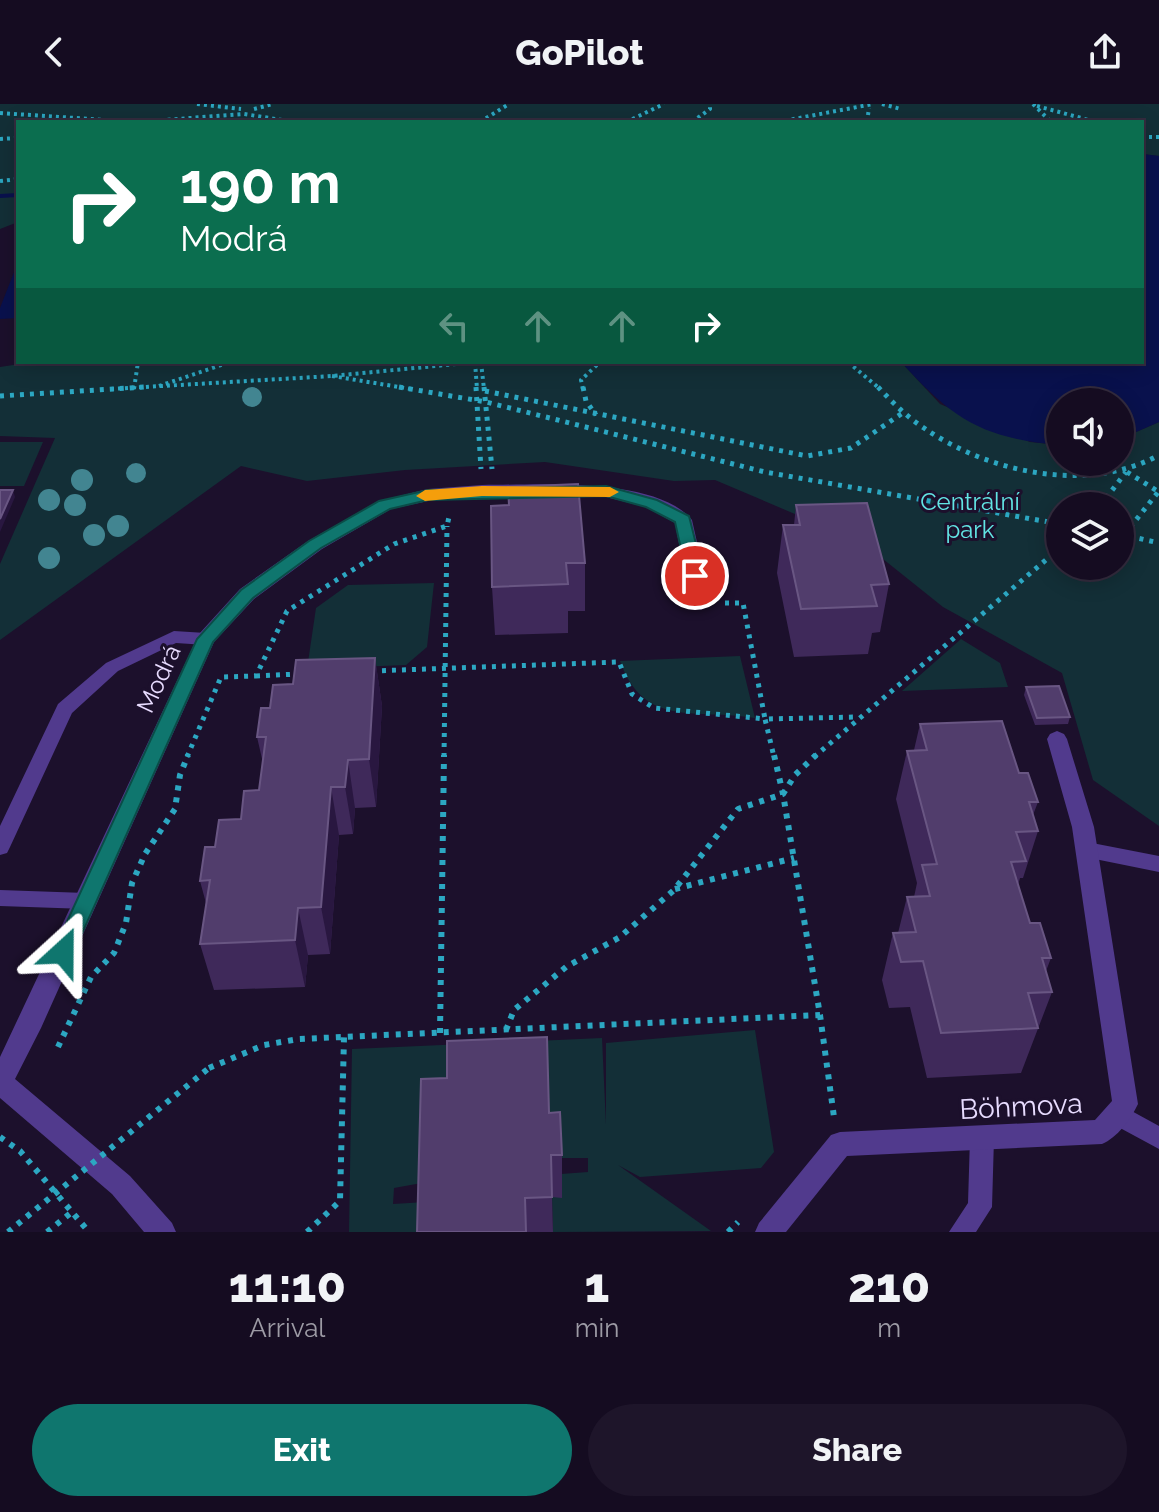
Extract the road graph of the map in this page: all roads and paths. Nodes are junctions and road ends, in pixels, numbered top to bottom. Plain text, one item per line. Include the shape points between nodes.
1 (197, 104) edge
2 (273, 104) edge
3 (496, 104) edge
4 (509, 104) edge
5 (664, 104) edge
6 (710, 104) edge
7 (882, 104) edge
8 (1035, 105) edge
9 (871, 106) edge
10 (501, 108) junction
11 (901, 109) dead end
12 (249, 110) junction
13 (0, 113) edge
14 (121, 120) edge
15 (172, 120) edge
16 (292, 120) edge
17 (483, 120) edge
18 (630, 120) edge
19 (695, 120) edge
20 (790, 120) edge
21 (1049, 120) edge
22 (1089, 120) edge
23 (138, 364) edge
24 (224, 364) edge
25 (456, 364) edge
26 (477, 364) edge
27 (478, 364) edge
28 (598, 364) edge
29 (850, 364) edge
30 (332, 376) junction
31 (150, 389) junction
32 (134, 390) junction
33 (485, 391) junction
34 (0, 396) edge
35 (478, 402) junction
36 (486, 402) junction
37 (904, 412) junction
38 (597, 416) junction
39 (480, 450) dead end
40 (1159, 455) edge
41 (1134, 467) edge
42 (1046, 470) edge
43 (1134, 476) edge
44 (482, 491) junction
45 (1159, 491) edge
46 (1134, 521) edge
47 (1046, 522) edge
48 (447, 526) junction
49 (1134, 538) edge
50 (1159, 543) edge
51 (1046, 560) edge
52 (701, 604) joint
53 (206, 639) junction
54 (445, 668) junction
55 (366, 671) edge
56 (303, 674) edge
57 (256, 676) junction
58 (859, 717) junction
59 (765, 719) junction
60 (1057, 739) dead end
61 (783, 794) junction
62 (0, 847) edge
63 (1087, 850) junction
64 (794, 858) junction
65 (1159, 864) edge
66 (674, 890) junction
67 (0, 898) edge
68 (86, 901) junction
69 (820, 1015) junction
70 (506, 1030) junction
71 (440, 1033) junction
72 (344, 1037) junction
73 (58, 1047) dead end
74 (0, 1082) edge
75 (1117, 1114) junction
76 (835, 1128) dead end
77 (0, 1137) edge
78 (982, 1138) junction
79 (1159, 1138) edge
80 (749, 1211) dead end
81 (72, 1212) junction
82 (8, 1232) edge
83 (47, 1232) edge
84 (89, 1232) edge
85 (162, 1232) edge
86 (307, 1232) edge
87 (728, 1232) edge
88 (769, 1232) edge
89 (961, 1232) edge

1 - 12 path
2 - 12 path
3 - 10 path
4 - 10 path
5 - 18 path
6 - 19 path
7 - 11 path
8 - 21 path
8 - 22 path
9 - 20 path
10 - 17 path
12 - 15 path
12 - 16 path
13 - 14 path
23 - 32 path
24 - 31 path
25 - 30 path
26 - 35 path
27 - 33 path
28 - 38 path via 581,380
29 - 37 path
30 - 31 path
30 - 35 path
31 - 32 path
32 - 34 path
33 - 36 path
33 - 38 path
35 - 36 path
35 - 39 path
36 - 44 path via 492,473
36 - 47 path via 765,472
37 - 38 path via 846,454 820,458
37 - 42 path via 945,441 997,462
40 - 41 path
43 - 45 path
44 - 48 path via 488,512 449,514
44 - 52 street, Modrá via 606,491 652,503 683,520
44 - 53 street, Modrá via 385,505 315,545 247,594
45 - 46 path
48 - 54 path
48 - 57 path via 394,544 287,611
49 - 50 path
51 - 58 path
52 - 59 path via 743,603
53 - 62 lane via 174,637 112,667 65,709
53 - 68 street, Modrá
54 - 55 path
54 - 59 path via 619,662 628,689 651,708
54 - 71 path
56 - 57 path
57 - 73 path via 221,677 180,775 175,809 132,883 126,923 114,953 91,977
58 - 59 path
58 - 61 path via 795,775
59 - 61 path
60 - 63 street, Böhmova
61 - 64 path
61 - 66 path via 738,809
63 - 65 lane
63 - 75 street, Böhmova via 1121,1063 1125,1104
64 - 66 path
64 - 69 path
66 - 70 path via 620,937 566,967 514,1010
67 - 68 lane
68 - 74 street, Modrá
69 - 70 path
69 - 76 path
70 - 71 path
71 - 72 path
72 - 82 path, bridge via 264,1045 209,1068
72 - 86 path via 340,1201
74 - 85 street via 121,1185
75 - 78 street, Böhmova via 1102,1132
75 - 79 lane
77 - 81 path via 20,1151
78 - 88 street, Böhmova via 840,1144
78 - 89 lane via 980,1207
80 - 87 path
81 - 83 path
81 - 84 path

